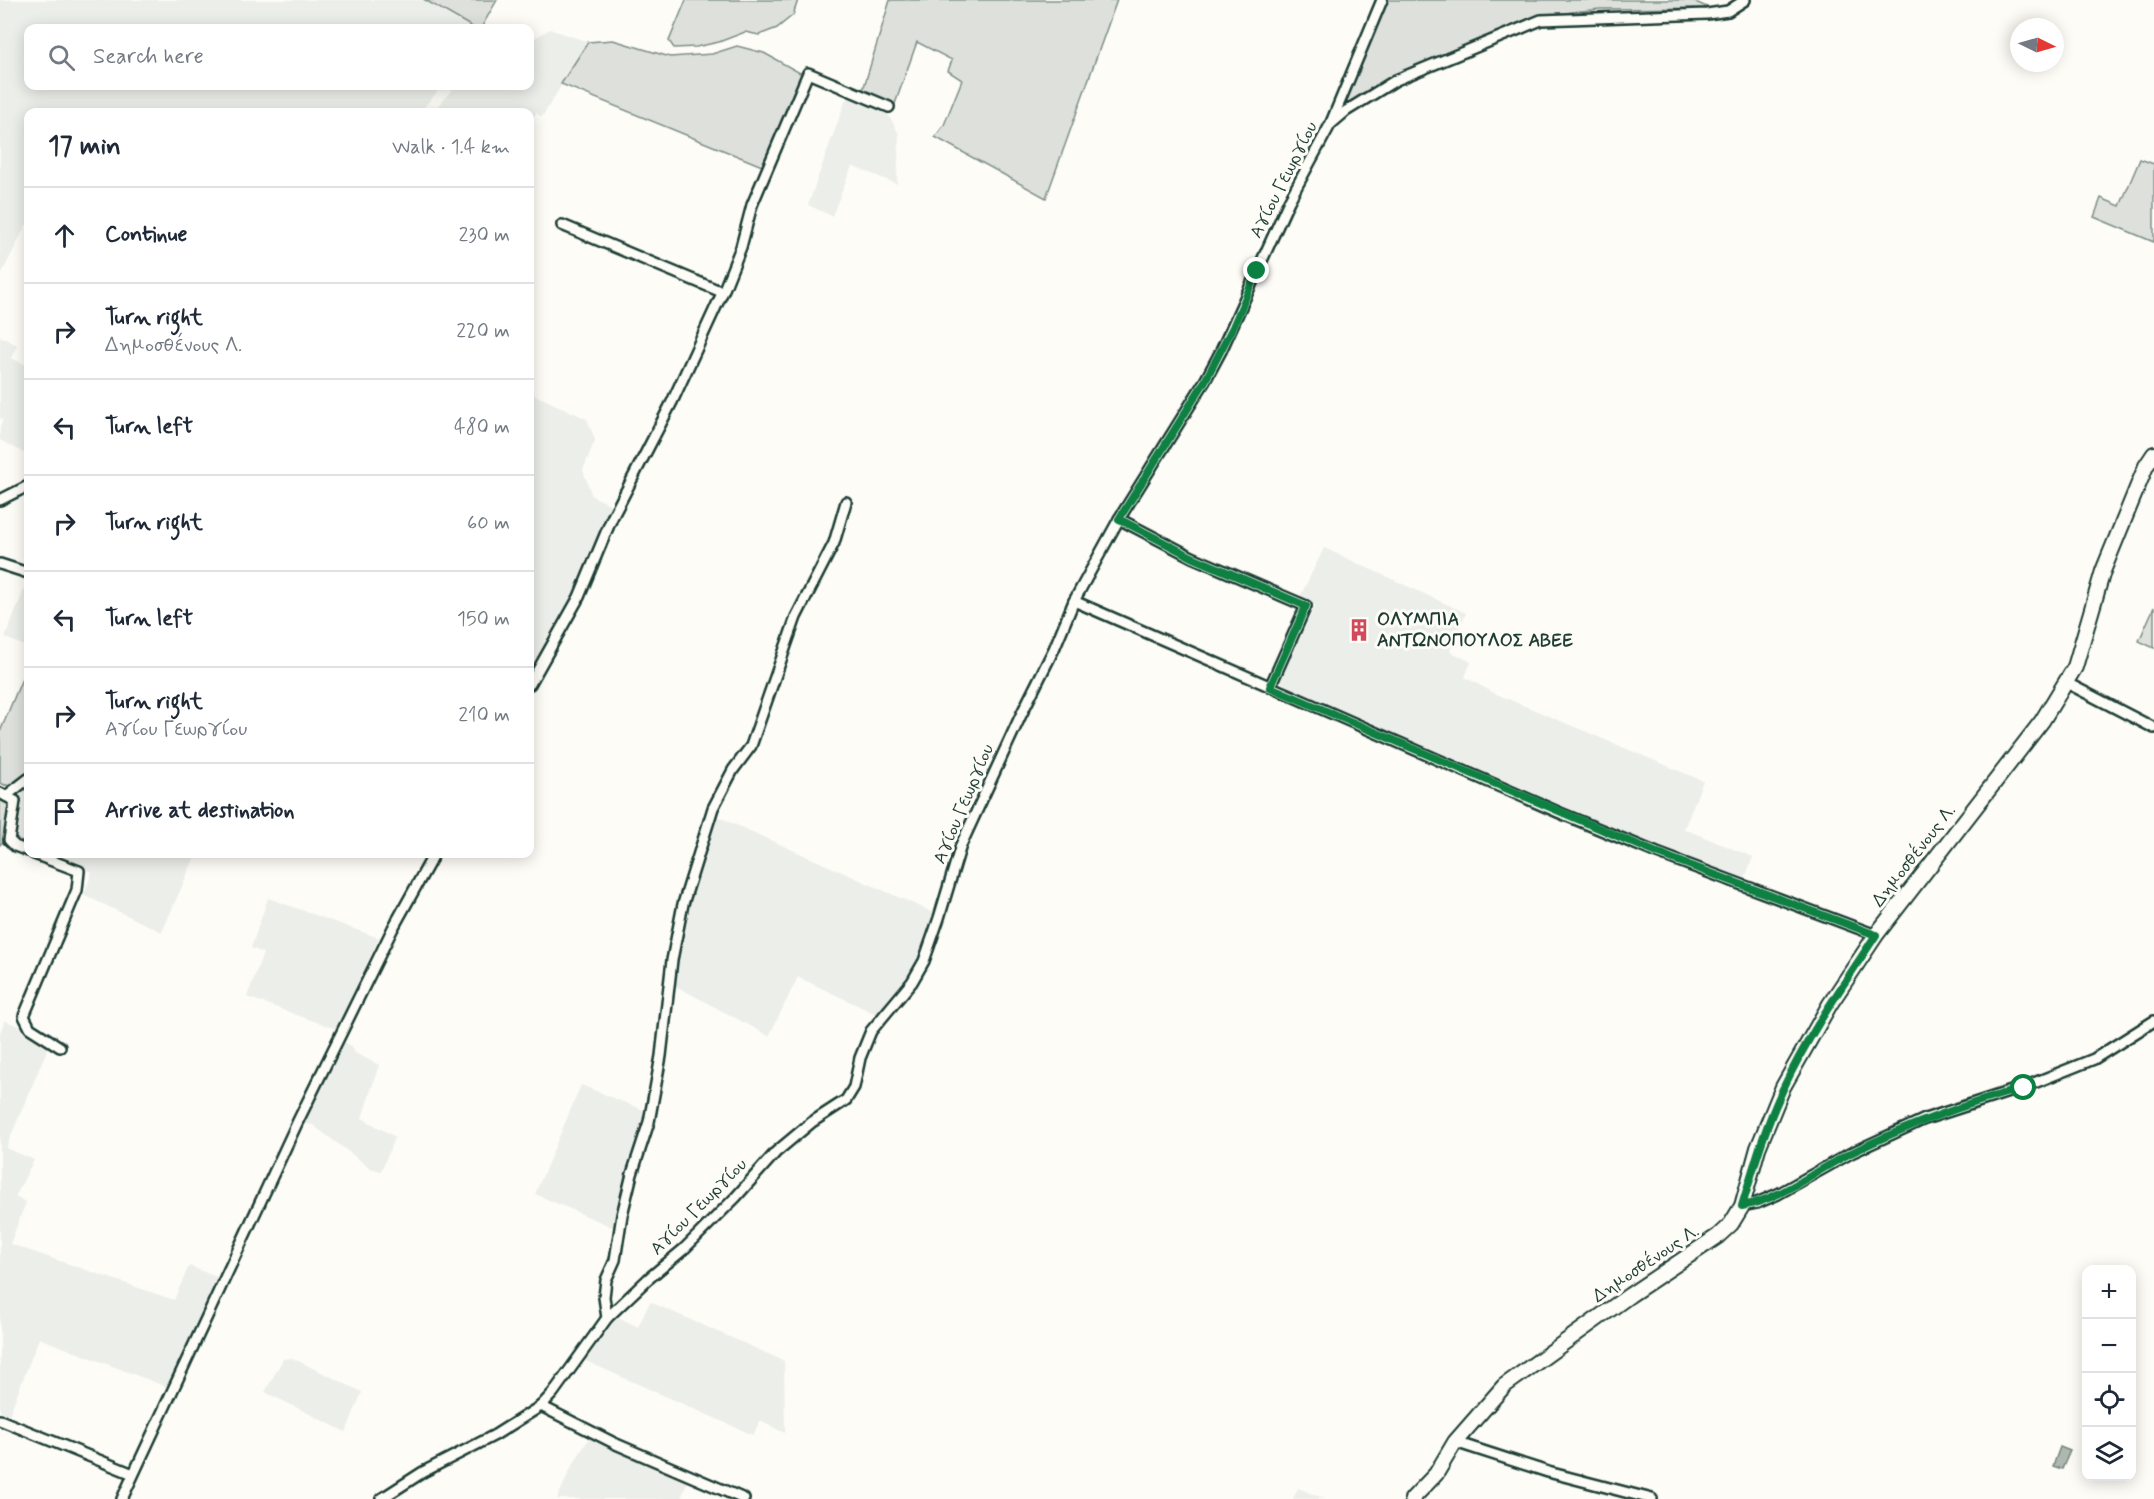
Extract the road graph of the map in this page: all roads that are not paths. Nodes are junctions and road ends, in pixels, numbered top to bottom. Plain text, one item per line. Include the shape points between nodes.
1 (1382, 0) edge
2 (1745, 0) edge
3 (888, 107) dead end
4 (1330, 125) junction
5 (562, 225) dead end
6 (722, 292) junction
7 (2154, 454) edge
8 (24, 488) edge
9 (0, 500) edge
10 (846, 502) dead end
11 (1119, 519) junction
12 (0, 564) edge
13 (24, 572) edge
14 (1074, 601) junction
15 (534, 677) edge
16 (2065, 682) junction
17 (1270, 687) junction
18 (2154, 728) edge
19 (24, 781) edge
20 (3, 794) edge
21 (24, 849) edge
22 (44, 858) edge
23 (432, 858) edge
24 (1876, 935) junction
25 (2154, 1021) edge
26 (60, 1047) dead end
27 (1742, 1206) junction
28 (607, 1318) junction
29 (541, 1406) junction
30 (0, 1420) edge
31 (1455, 1443) junction
32 (132, 1474) junction
33 (122, 1499) edge
34 (381, 1499) edge
35 (744, 1499) edge
36 (1412, 1499) edge
37 (1652, 1499) edge

1 - 4 street, Αγίου Γεωργίου
2 - 4 street via 1728,11 1707,14 1541,20 1396,80
3 - 6 street via 807,73 752,205 741,247
4 - 11 street, Αγίου Γεωργίου via 1289,201 1205,381
5 - 6 street
6 - 15 street via 672,402 612,518 579,597
7 - 16 street, Δημοσθένους Λ. via 2103,571 2075,667
8 - 9 street
10 - 28 street via 834,543 796,617 751,746 713,808 683,904 649,1122 632,1174 615,1260 606,1280
11 - 14 street, Αγίου Γεωργίου
11 - 17 street via 1192,557 1306,606
12 - 13 street
14 - 17 street
14 - 28 street, Αγίου Γεωργίου via 960,845 924,962 871,1031 854,1087 846,1100 776,1152 684,1250
16 - 18 street
16 - 24 street, Δημοσθένους Λ. via 2042,721
17 - 24 street via 1657,853
19 - 20 street
20 - 21 street via 15,801 9,840
22 - 26 street via 79,872 77,890 24,1016 30,1028
23 - 32 street via 298,1121
24 - 27 street, Δημοσθένους Λ. via 1830,1004 1783,1088 1758,1148
25 - 27 street via 2094,1059 2024,1088 1925,1119 1851,1153 1778,1194
27 - 31 street, Δημοσθένους Λ. via 1718,1236 1504,1386
28 - 29 street, Αγίου Γεωργίου
29 - 34 street, Αγίου Γεωργίου
29 - 35 street via 616,1444
30 - 32 street
31 - 36 street, Δημοσθένους Λ. via 1436,1474
31 - 37 street
32 - 33 street

